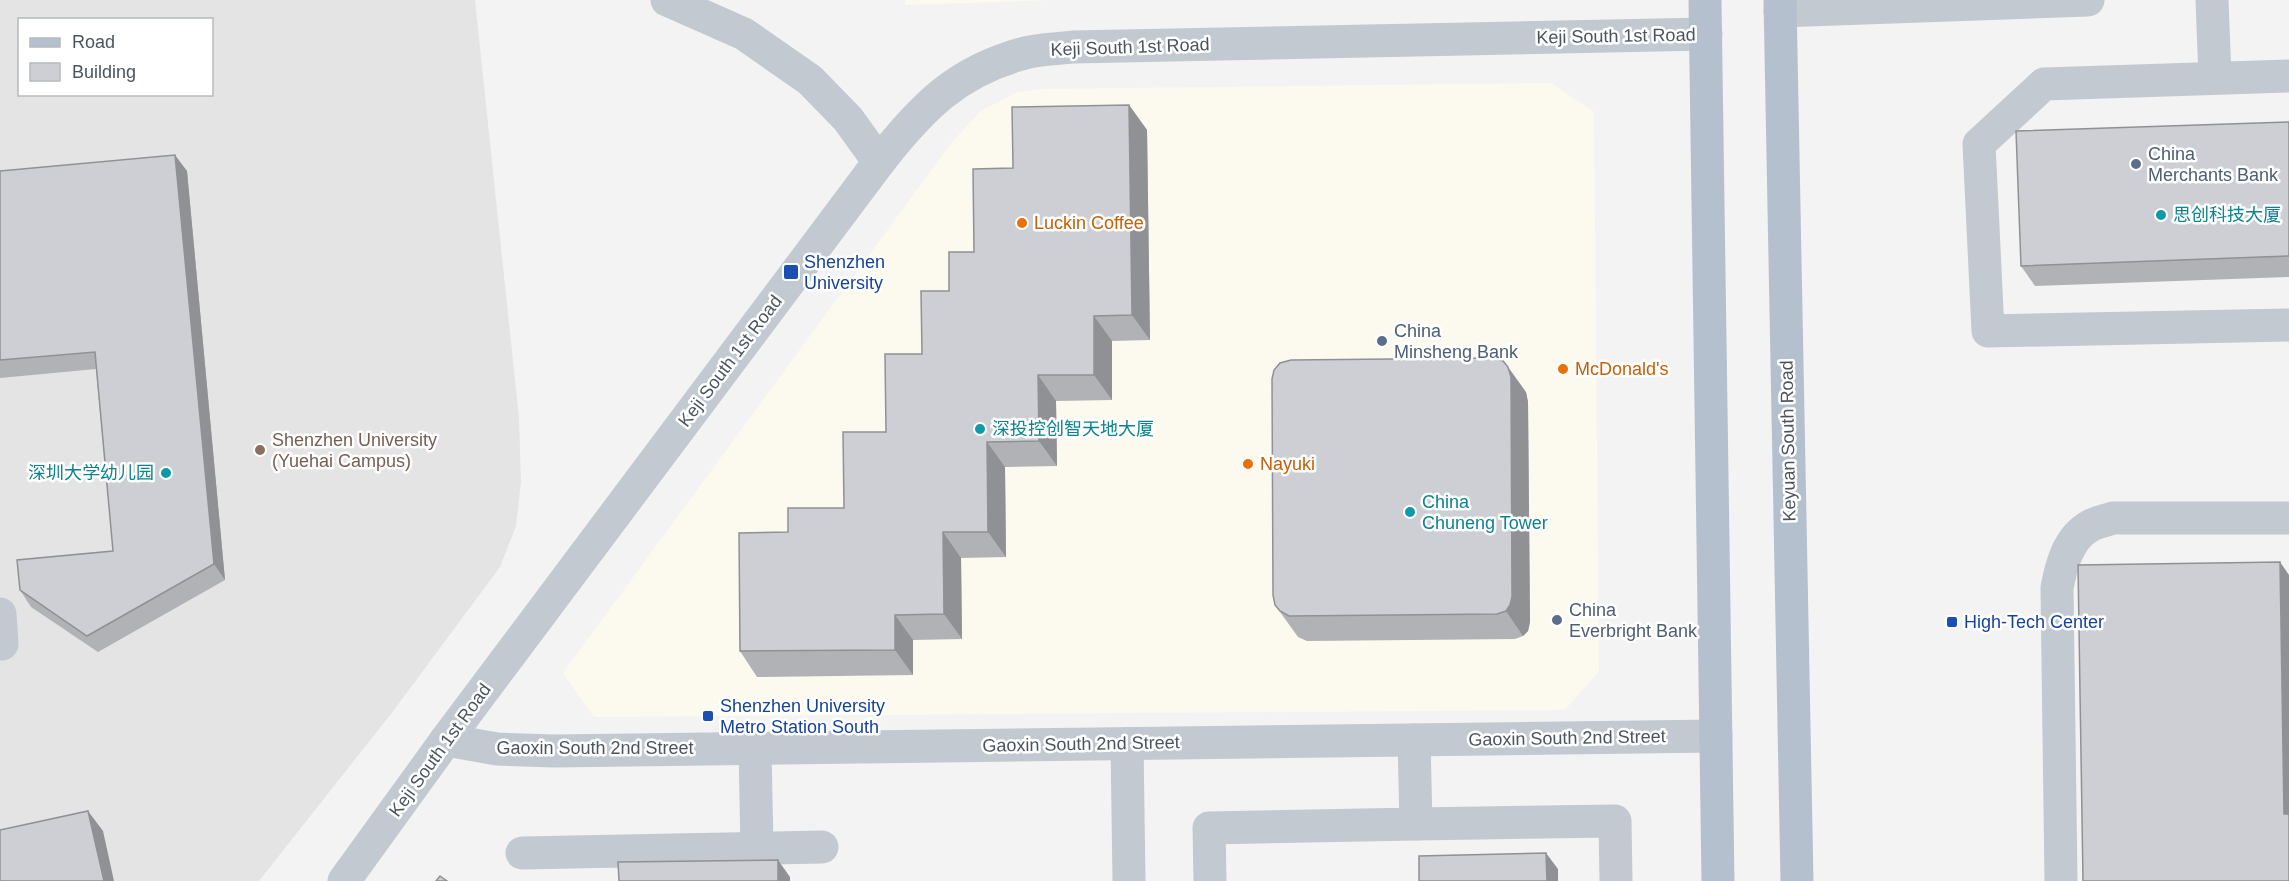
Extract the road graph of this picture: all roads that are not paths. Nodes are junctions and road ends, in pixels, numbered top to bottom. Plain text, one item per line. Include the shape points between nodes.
1 (667, 0) edge
2 (1705, 0) edge
3 (2088, 0) edge
4 (2212, 0) edge
5 (1780, 5) edge
6 (1706, 34) junction
7 (2289, 76) edge
8 (2215, 77) junction
9 (879, 162) junction
10 (2289, 325) edge
11 (2289, 518) edge
12 (1716, 736) junction
13 (446, 740) junction
14 (1414, 740) junction
15 (1127, 744) junction
16 (754, 748) junction
17 (1416, 824) junction
18 (822, 847) dead end
19 (757, 848) junction
20 (522, 853) dead end
21 (344, 881) edge
22 (1129, 881) edge
23 (1210, 881) edge
24 (1616, 881) edge
25 (1718, 881) edge
26 (1797, 881) edge
27 (2061, 881) edge

1 - 9 street via 744,34 810,80 848,119
2 - 6 main road
3 - 5 street
4 - 8 street
5 - 26 main road, Keyuan South Road
6 - 9 street, Keji South 1st Road via 1072,47 1027,53 979,69 940,94 909,124
6 - 12 main road
7 - 8 street
8 - 10 street via 2044,84 1979,144 1988,331
9 - 13 street, Keji South 1st Road
11 - 27 street via 2113,518 2089,526 2074,541 2062,564 2057,588
12 - 14 street, Gaoxin South 2nd Street
12 - 25 main road
13 - 16 street, Gaoxin South 2nd Street via 526,751
13 - 21 street, Keji South 1st Road
14 - 15 street, Gaoxin South 2nd Street
14 - 17 street
15 - 16 street, Gaoxin South 2nd Street
15 - 22 street
16 - 19 street
17 - 23 street via 1209,828
17 - 24 street via 1615,821
18 - 19 street
19 - 20 street

